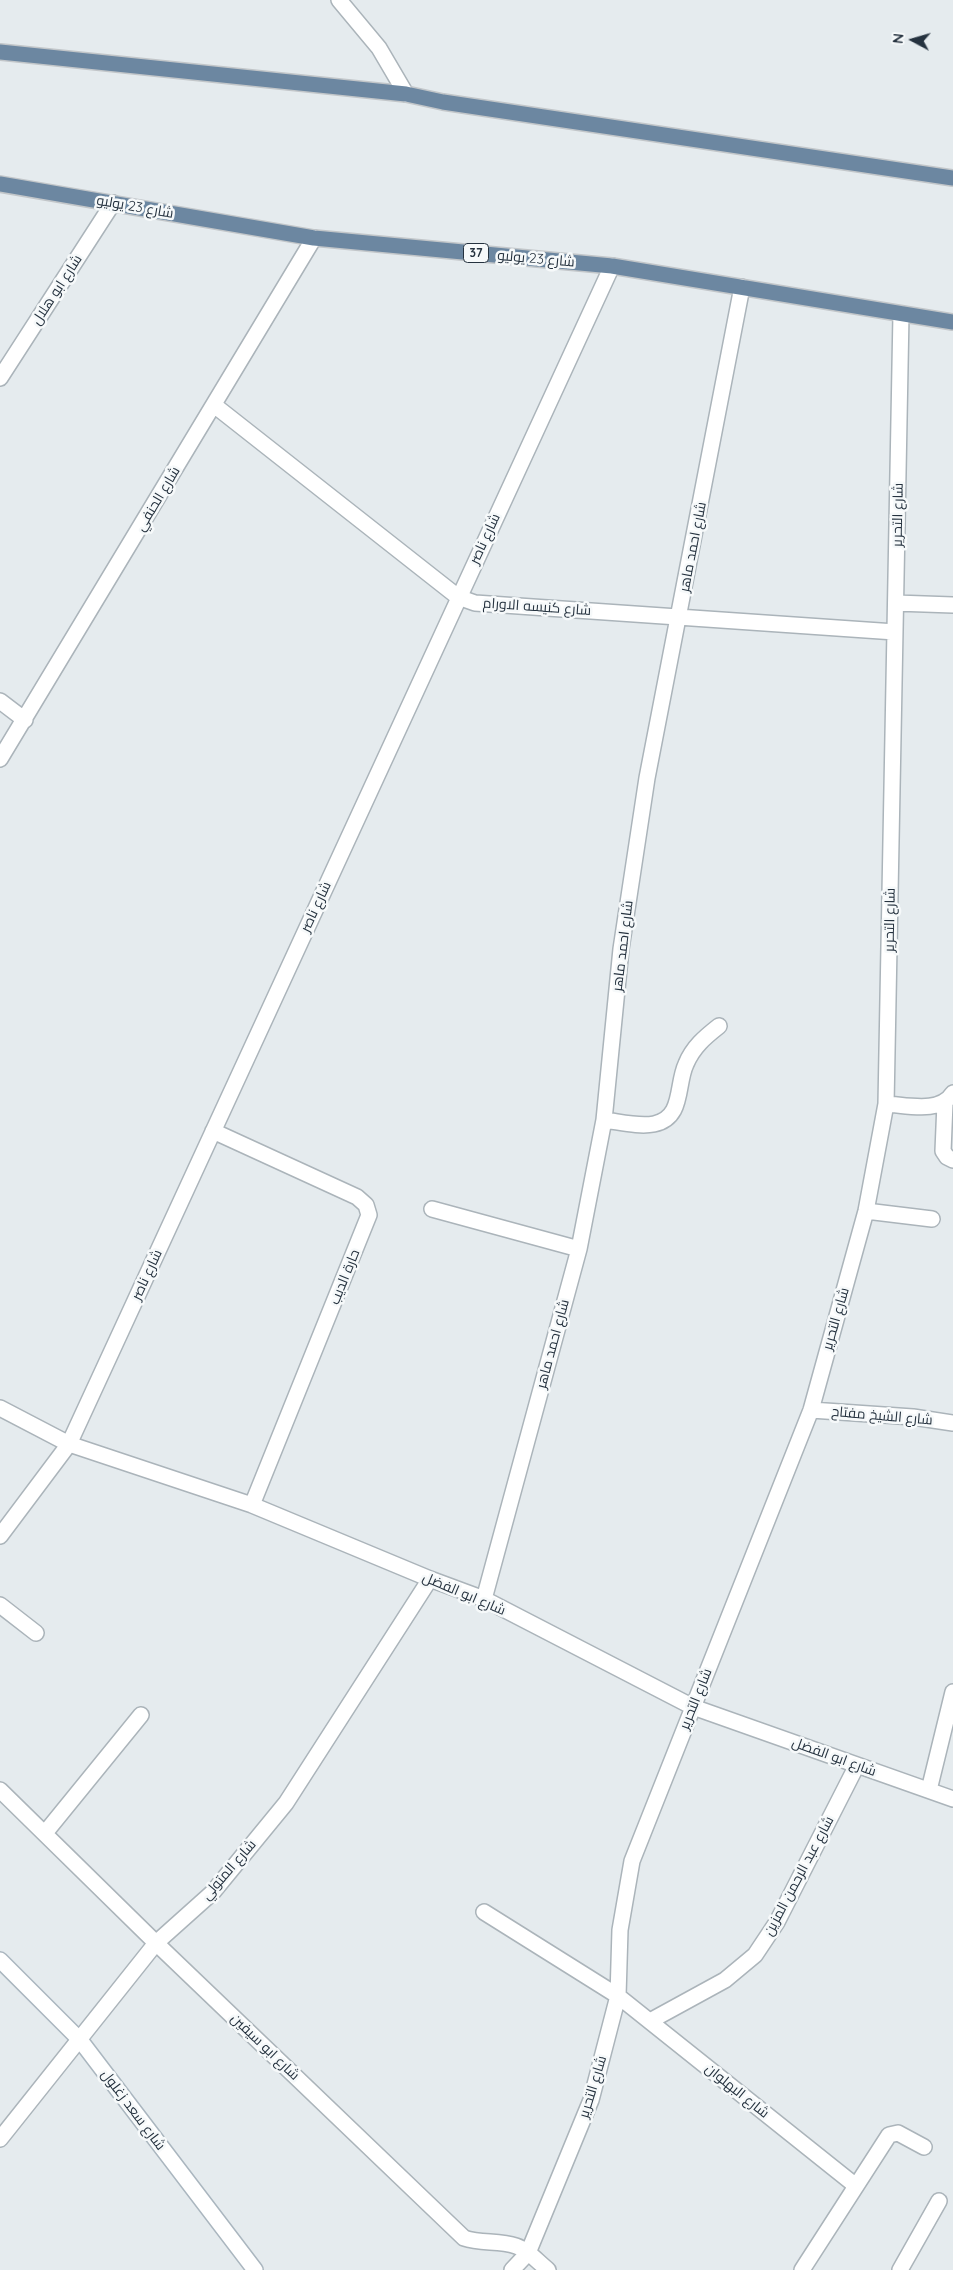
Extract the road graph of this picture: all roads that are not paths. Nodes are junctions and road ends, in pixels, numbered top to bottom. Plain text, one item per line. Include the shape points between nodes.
1 (339, 0) edge
2 (7, 53) edge
3 (0, 63) edge
4 (406, 94) junction
5 (953, 178) edge
6 (0, 184) edge
7 (113, 203) junction
8 (314, 238) junction
9 (612, 266) junction
10 (742, 287) junction
11 (901, 314) junction
12 (953, 322) edge
13 (0, 378) edge
14 (214, 405) junction
15 (458, 597) junction
16 (896, 603) junction
17 (953, 605) edge
18 (679, 617) junction
19 (896, 632) junction
20 (0, 701) edge
21 (25, 720) junction
22 (0, 759) edge
23 (719, 1026) dead end
24 (949, 1098) edge
25 (886, 1104) junction
26 (604, 1120) junction
27 (213, 1132) junction
28 (953, 1160) edge
29 (432, 1208) dead end
30 (866, 1211) junction
31 (932, 1219) dead end
32 (579, 1249) junction
33 (0, 1408) edge
34 (811, 1410) junction
35 (953, 1423) edge
36 (69, 1444) junction
37 (252, 1505) junction
38 (0, 1536) edge
39 (430, 1580) junction
40 (484, 1599) junction
41 (0, 1605) edge
42 (36, 1633) dead end
43 (953, 1692) edge
44 (693, 1707) junction
45 (141, 1715) dead end
46 (857, 1765) junction
47 (0, 1790) edge
48 (929, 1790) junction
49 (953, 1799) edge
50 (45, 1833) junction
51 (484, 1912) dead end
52 (156, 1943) junction
53 (0, 1960) edge
54 (618, 1996) junction
55 (650, 2021) junction
56 (80, 2040) junction
57 (0, 2139) edge
58 (924, 2147) dead end
59 (856, 2186) junction
60 (939, 2201) dead end
61 (528, 2253) junction
62 (255, 2270) edge
63 (512, 2270) edge
64 (548, 2270) edge
65 (802, 2270) edge
66 (900, 2270) edge

1 - 4 street via 379,48
2 - 3 main road
2 - 4 main road
4 - 5 main road
6 - 7 main road, شارع 23 يوليو / 37
7 - 8 main road, شارع 23 يوليو / 37
7 - 13 street, شارع ابو هلال
8 - 9 main road, شارع 23 يوليو / 37
8 - 14 street, شارع الحنفي
9 - 10 main road, شارع 23 يوليو / 37
9 - 15 street, شارع ناصر
10 - 11 main road, شارع 23 يوليو / 37
10 - 18 street, شارع احمد ماهر
11 - 12 main road, شارع 23 يوليو / 37
11 - 16 street, شارع التحرير
14 - 15 street, شارع كنيسه الاورام
14 - 21 street, شارع الحنفي
15 - 18 street, شارع كنيسه الاورام via 475,603
15 - 27 street, شارع ناصر
16 - 17 street
16 - 19 street, شارع التحرير
18 - 19 street, شارع كنيسه الاورام
18 - 26 street, شارع احمد ماهر via 647,778 621,949
19 - 25 street, شارع التحرير
20 - 21 street
21 - 22 street, شارع الحنفي
23 - 26 street via 699,1042 686,1064 679,1098 664,1120 646,1125
24 - 25 street via 933,1106
24 - 28 street via 943,1151
25 - 30 street, شارع التحرير
26 - 32 street, شارع احمد ماهر
27 - 36 street, شارع ناصر
27 - 37 street, حارة الديب via 358,1198 366,1205 369,1215
29 - 32 street
30 - 31 street
30 - 34 street, شارع التحرير
32 - 40 street, شارع احمد ماهر
33 - 36 street, شارع ابو الفضل
34 - 35 street, شارع الشيخ مفتاح
34 - 44 street, شارع التحرير
36 - 37 street, شارع ابو الفضل
36 - 38 street, شارع ناصر
37 - 39 street, شارع ابو الفضل
39 - 40 street, شارع ابو الفضل
39 - 52 street, شارع المتولي via 286,1804 213,1892
40 - 44 street, شارع ابو الفضل
41 - 42 street
43 - 48 street
44 - 46 street, شارع ابو الفضل
44 - 54 street, شارع التحرير via 632,1861 620,1930
45 - 50 street
46 - 48 street, شارع ابو الفضل
46 - 55 street, شارع عبد الرحمن المزين via 777,1922 755,1955 725,1980
47 - 50 street, شارع ابو سيفين
48 - 49 street, شارع ابو الفضل
50 - 52 street, شارع ابو سيفين
51 - 54 street, شارع البهلوان
52 - 56 street, شارع المتولي
52 - 61 street, شارع ابو سيفين via 464,2238 478,2243 511,2245
53 - 56 street, شارع سعد زغلول
54 - 55 street, شارع البهلوان
54 - 61 street, شارع التحرير via 591,2100
55 - 59 street, شارع البهلوان
56 - 57 street, شارع المتولي
56 - 62 street, شارع سعد زغلول
58 - 59 street via 898,2133 889,2135
59 - 65 street
60 - 66 street
61 - 63 street, شارع التحرير
61 - 64 street, شارع ابو سيفين

